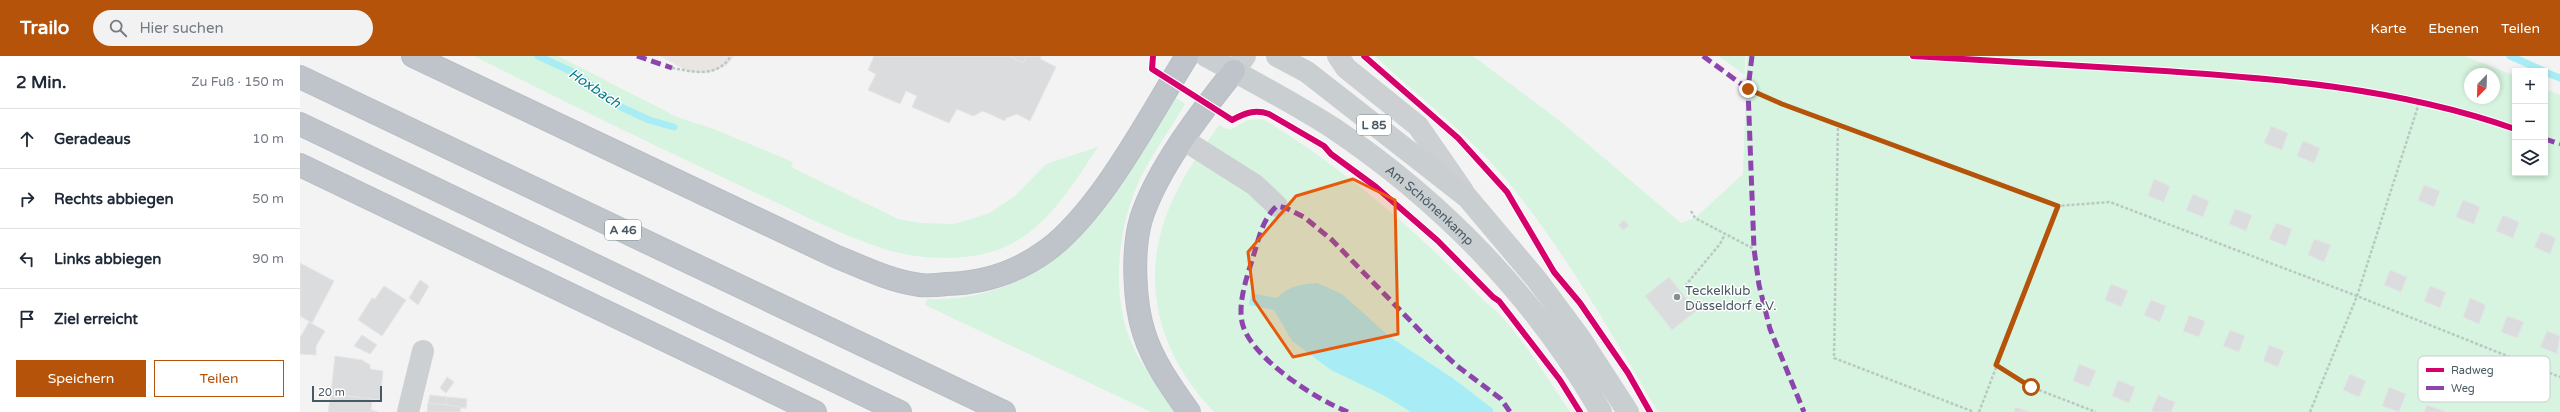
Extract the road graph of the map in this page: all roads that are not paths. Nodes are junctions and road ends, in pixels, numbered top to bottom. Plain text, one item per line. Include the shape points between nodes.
1 (413, 56) edge
2 (1187, 56) edge
3 (1206, 56) edge
4 (1277, 56) edge
5 (1338, 56) edge
6 (1236, 61) edge
7 (300, 77) edge
8 (300, 124) edge
9 (1184, 140) junction
10 (300, 165) edge
11 (1468, 197) junction
12 (1277, 206) dead end
13 (423, 351) dead end
14 (408, 412) edge
15 (815, 412) edge
16 (900, 412) edge
17 (1004, 412) edge
18 (1189, 412) edge
19 (1601, 412) edge
20 (1628, 412) edge

1 - 2 highway via 834,256 879,274 920,285 967,284 997,276 1046,251 1090,208
3 - 6 main road, Am Schönenkamp / L 85
4 - 11 main road, Am Schönenkamp / L 85 via 1307,72
5 - 11 street via 1346,68 1418,126
6 - 9 highway
6 - 19 main road, Am Schönenkamp / L 85 via 1410,186 1460,232 1506,278 1551,334
7 - 17 highway, A 46
8 - 16 highway
9 - 12 street via 1255,185
9 - 18 highway via 1153,190 1141,221 1136,253 1137,300 1144,335 1166,379
10 - 15 highway
11 - 20 main road, Am Schönenkamp / L 85 via 1537,280 1580,338
13 - 14 street

